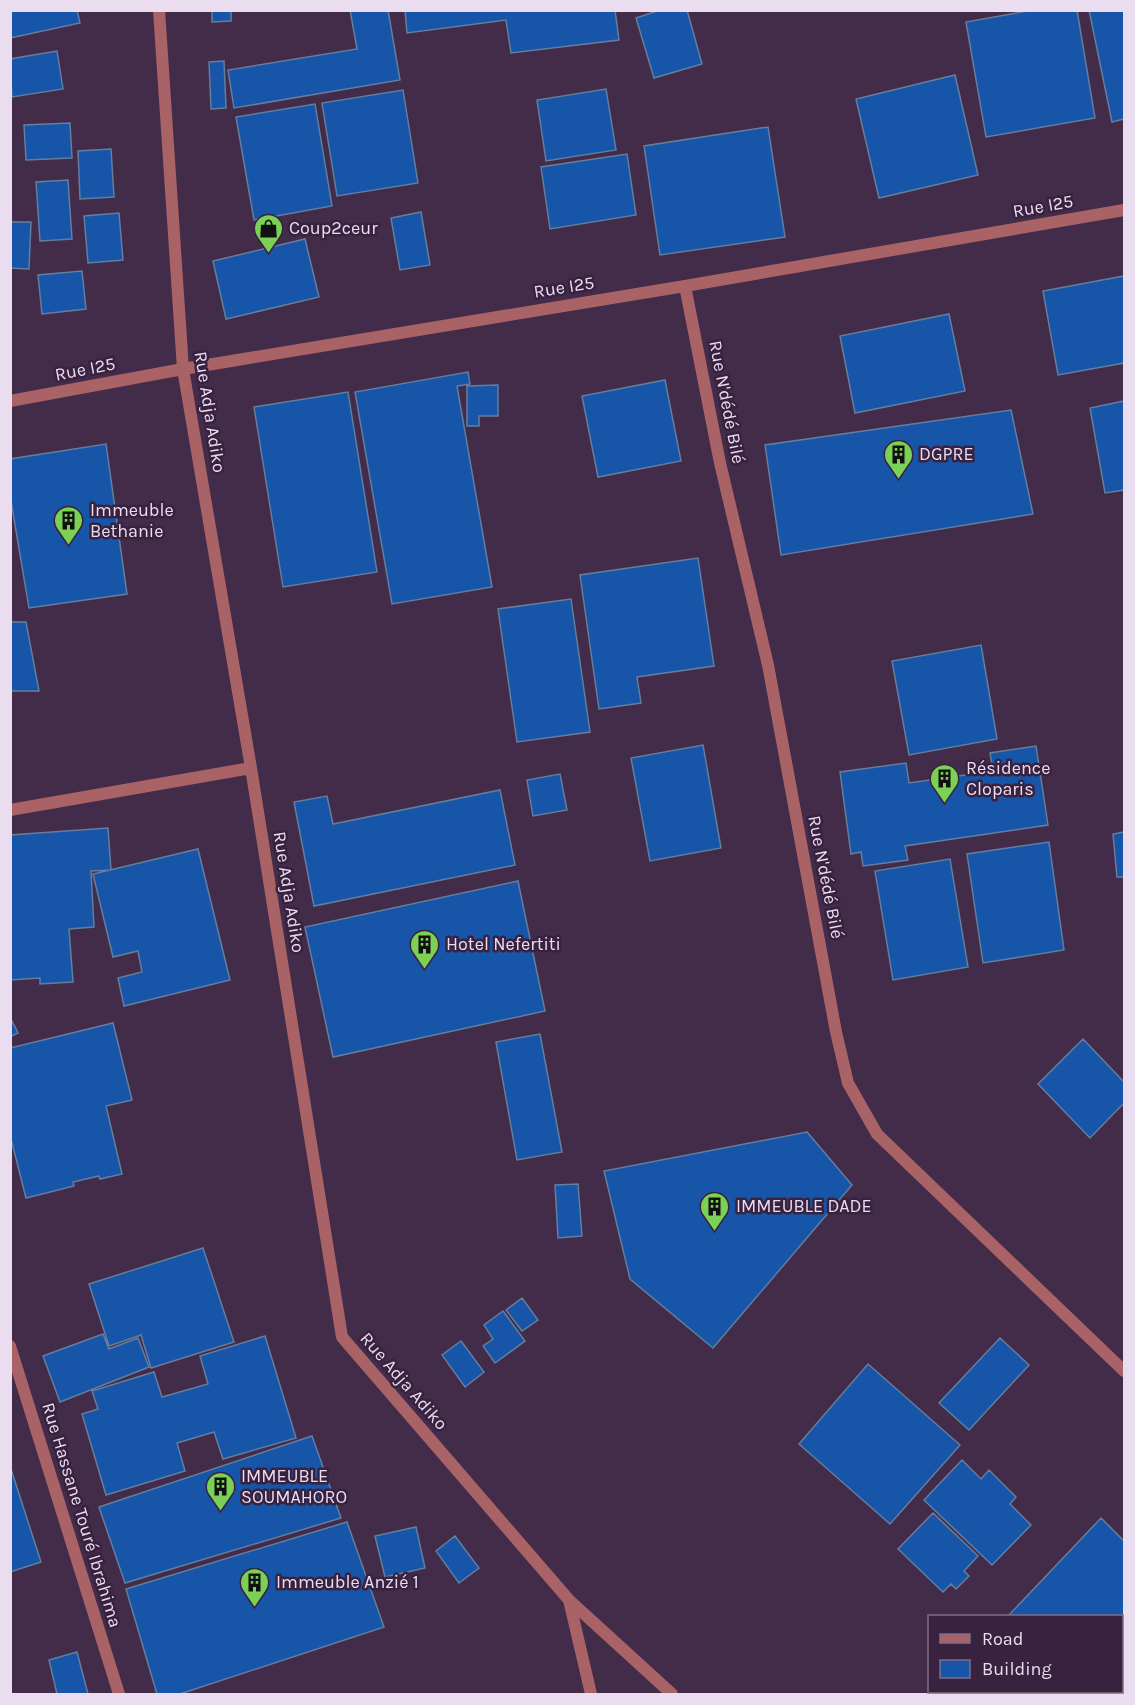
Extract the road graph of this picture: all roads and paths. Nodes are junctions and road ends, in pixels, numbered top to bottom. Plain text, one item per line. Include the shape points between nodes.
1 (159, 10) edge
2 (1125, 210) edge
3 (685, 286) junction
4 (183, 369) junction
5 (10, 401) edge
6 (251, 768) junction
7 (10, 810) edge
8 (10, 1346) edge
9 (1125, 1371) edge
10 (569, 1600) junction
11 (119, 1695) edge
12 (591, 1695) edge
13 (672, 1695) edge

1 - 4 street, Rue Adja Adiko
2 - 3 street, Rue I25
3 - 4 street, Rue I25
3 - 9 street, Rue N'dédé Bilé via 720,463 768,665 848,1083 878,1134
4 - 5 street, Rue I25
4 - 6 street, Rue Adja Adiko
6 - 7 street
6 - 10 street, Rue Adja Adiko via 342,1337
8 - 11 street, Rue Hassane Touré Ibrahima
10 - 12 street, Rue Adja Adiko
10 - 13 street

